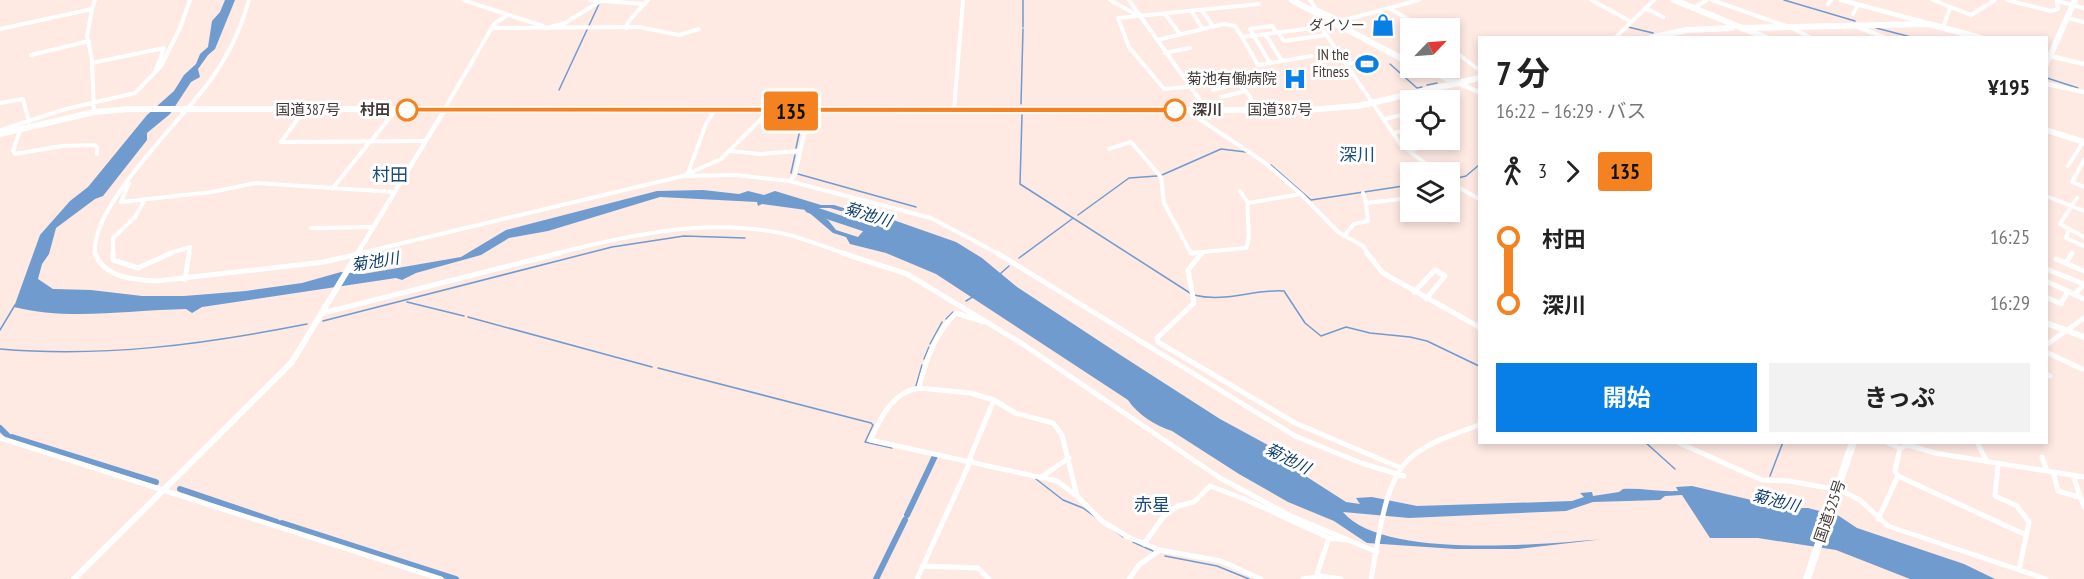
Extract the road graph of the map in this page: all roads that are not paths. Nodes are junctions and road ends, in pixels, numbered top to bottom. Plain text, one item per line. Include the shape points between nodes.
1 (95, 0) edge
2 (190, 0) edge
3 (251, 0) edge
4 (463, 0) edge
5 (590, 0) edge
6 (963, 0) edge
7 (1110, 0) edge
8 (1129, 0) edge
9 (1292, 0) edge
10 (1310, 0) edge
11 (1419, 0) edge
12 (1591, 0) edge
13 (1654, 0) edge
14 (1674, 0) edge
15 (1707, 0) edge
16 (1712, 0) edge
17 (1840, 0) edge
18 (1865, 0) edge
19 (1936, 0) edge
20 (1995, 0) edge
21 (2007, 0) edge
22 (2057, 0) edge
23 (599, 2) junction
24 (646, 2) edge
25 (2074, 3) edge
26 (1259, 4) dead end
27 (1859, 5) junction
28 (1389, 8) junction
29 (1645, 8) junction
30 (1950, 8) junction
31 (2084, 8) edge
32 (92, 9) junction
33 (1692, 9) junction
34 (1315, 11) junction
35 (1192, 12) junction
36 (1203, 12) junction
37 (1165, 14) junction
38 (1853, 14) dead end
39 (1137, 15) junction
40 (506, 16) junction
41 (1321, 16) junction
42 (1663, 17) dead end
43 (1406, 18) edge
44 (2067, 18) junction
45 (1630, 21) junction
46 (2084, 22) edge
47 (1929, 24) junction
48 (1851, 25) junction
49 (1213, 26) junction
50 (1786, 26) junction
51 (1321, 27) junction
52 (1943, 27) junction
53 (0, 28) edge
54 (492, 28) junction
55 (549, 28) junction
56 (626, 28) junction
57 (1202, 28) junction
58 (1738, 28) junction
59 (699, 29) dead end
60 (1277, 32) junction
61 (1180, 34) junction
62 (1265, 34) junction
63 (1254, 35) junction
64 (1326, 35) junction
65 (1617, 36) edge
66 (1659, 36) edge
67 (1761, 36) edge
68 (1807, 36) edge
69 (1881, 36) edge
70 (1974, 36) edge
71 (1242, 37) junction
72 (89, 40) junction
73 (1156, 40) junction
74 (1190, 48) dead end
75 (1165, 53) junction
76 (32, 55) dead end
77 (1460, 55) edge
78 (2048, 55) edge
79 (1312, 56) dead end
80 (1400, 58) edge
81 (1375, 59) dead end
82 (1282, 61) junction
83 (92, 63) junction
84 (1270, 63) junction
85 (1347, 64) junction
86 (2084, 64) edge
87 (1478, 69) edge
88 (154, 76) junction
89 (1232, 76) dead end
90 (1446, 78) edge
91 (1478, 78) edge
92 (1213, 80) dead end
93 (1238, 83) junction
94 (1458, 83) junction
95 (2048, 84) edge
96 (1190, 86) junction
97 (1213, 90) dead end
98 (1245, 91) junction
99 (1478, 92) edge
100 (2084, 92) edge
101 (1221, 97) dead end
102 (92, 102) junction
103 (0, 103) edge
104 (1371, 103) junction
105 (187, 109) junction
106 (304, 110) junction
107 (396, 110) junction
108 (954, 110) junction
109 (1193, 110) junction
110 (1207, 110) junction
111 (1258, 110) junction
112 (444, 111) junction
113 (714, 111) junction
114 (769, 111) junction
115 (809, 111) junction
116 (94, 112) junction
117 (1400, 115) edge
118 (1385, 118) junction
119 (29, 122) junction
120 (20, 129) junction
121 (2048, 131) edge
122 (0, 132) edge
123 (1400, 132) edge
124 (1394, 133) junction
125 (370, 141) junction
126 (424, 141) junction
127 (2084, 142) edge
128 (1110, 149) dead end
129 (1412, 150) edge
130 (730, 151) junction
131 (800, 151) junction
132 (1408, 151) junction
133 (96, 154) dead end
134 (2084, 160) edge
135 (1423, 162) edge
136 (2068, 166) dead end
137 (685, 174) junction
138 (128, 180) junction
139 (790, 181) junction
140 (2084, 187) edge
141 (332, 189) junction
142 (1460, 189) edge
143 (1240, 191) dead end
144 (394, 192) junction
145 (1363, 193) dead end
146 (1301, 194) junction
147 (2048, 197) edge
148 (1478, 198) edge
149 (2077, 198) dead end
150 (145, 199) junction
151 (1400, 199) edge
152 (1248, 202) junction
153 (1366, 204) junction
154 (2073, 207) junction
155 (2084, 211) edge
156 (373, 227) junction
157 (311, 228) dead end
158 (2069, 229) junction
159 (1344, 236) junction
160 (2084, 237) edge
161 (2084, 246) edge
162 (1203, 252) junction
163 (2072, 253) dead end
164 (357, 255) junction
165 (2056, 259) dead end
166 (2066, 263) junction
167 (2048, 270) edge
168 (2084, 272) edge
169 (185, 280) junction
170 (2048, 281) edge
171 (2068, 291) junction
172 (1414, 292) junction
173 (2075, 294) junction
174 (2048, 298) edge
175 (1426, 299) junction
176 (2084, 299) edge
177 (323, 313) junction
178 (2084, 318) edge
179 (992, 324) junction
180 (2048, 324) edge
181 (1478, 326) edge
182 (2066, 330) junction
183 (2084, 337) edge
184 (2048, 344) edge
185 (2048, 353) edge
186 (2082, 369) dead end
187 (919, 388) junction
188 (994, 400) junction
189 (1478, 425) edge
190 (0, 438) edge
191 (1681, 444) edge
192 (1852, 444) edge
193 (1891, 444) edge
194 (1978, 444) edge
195 (1900, 448) junction
196 (2042, 457) dead end
197 (1069, 458) junction
198 (970, 460) junction
199 (1986, 460) junction
200 (1998, 464) junction
201 (1401, 468) junction
202 (2050, 472) junction
203 (1399, 476) junction
204 (1898, 476) junction
205 (2073, 476) junction
206 (1041, 477) junction
207 (2084, 477) edge
208 (1828, 489) dead end
209 (163, 490) junction
210 (1844, 492) dead end
211 (1077, 496) junction
212 (2079, 497) junction
213 (2084, 507) edge
214 (1878, 519) junction
215 (2026, 535) junction
216 (1329, 538) junction
217 (1352, 541) junction
218 (1144, 544) junction
219 (1160, 550) junction
220 (1377, 552) junction
221 (922, 567) junction
222 (2019, 570) junction
223 (1316, 577) junction
224 (74, 579) edge
225 (441, 579) edge
226 (917, 579) edge
227 (990, 579) edge
228 (1129, 579) edge
229 (1262, 579) edge
230 (1303, 579) edge
231 (1341, 579) edge
232 (1371, 579) edge
233 (1807, 579) edge
234 (2046, 579) edge

1 - 32 street
2 - 88 street
3 - 105 street via 227,56
4 - 40 street
5 - 23 street
6 - 108 street
7 - 39 street
8 - 39 street
9 - 34 main road
10 - 34 street
11 - 28 street
12 - 45 street
13 - 29 street
14 - 33 main road
15 - 33 street
16 - 50 street
17 - 27 street
18 - 27 street
19 - 30 street
20 - 30 street via 1971,15
21 - 22 street via 2051,11 2058,9
22 - 25 street
23 - 24 street
23 - 55 street
24 - 56 street
25 - 31 street
25 - 44 main road
26 - 36 street
27 - 38 street
27 - 47 street
28 - 34 street via 1341,21
28 - 43 street
29 - 42 street
29 - 45 street
30 - 52 street
32 - 53 street
32 - 72 street via 87,22
33 - 58 main road
34 - 41 main road
35 - 36 street
35 - 37 street
35 - 57 street
36 - 49 street
37 - 39 street
37 - 61 street
39 - 73 street
39 - 96 street via 1117,19 1137,59 1164,89
40 - 54 street
40 - 55 street
41 - 51 street
41 - 80 main road
44 - 46 street
44 - 78 main road
45 - 65 street
47 - 48 main road
47 - 52 main road
48 - 50 main road
48 - 69 street
49 - 57 street
49 - 71 street via 1233,24
50 - 58 main road
50 - 68 street
51 - 60 street
51 - 64 street
52 - 70 main road
54 - 55 street
54 - 112 street
55 - 56 street
56 - 59 street via 678,34
57 - 61 street
58 - 66 main road via 1686,30
58 - 67 main road
60 - 62 street
60 - 63 street via 1272,26 1250,29
60 - 64 street via 1284,41
61 - 73 street
62 - 63 street
62 - 82 street
63 - 71 street
63 - 84 street
64 - 85 street
71 - 84 street via 1258,65
72 - 76 street
72 - 83 street
73 - 75 street
74 - 75 street
75 - 96 street
77 - 87 street
78 - 86 street
79 - 82 street
81 - 85 street
82 - 84 street
83 - 88 street via 164,48
83 - 102 street
85 - 104 street
88 - 102 street via 130,95
89 - 93 street
90 - 94 main road
91 - 94 main road, 国道387号
92 - 96 street
93 - 97 street
93 - 98 street
94 - 99 street
94 - 104 main road, 国道387号
95 - 100 street
96 - 110 street
98 - 101 street
98 - 111 street
102 - 116 street
102 - 119 street
103 - 119 street via 23,99
104 - 111 main road, 国道387号 via 1323,110
104 - 118 street
105 - 106 main road, 国道387号
105 - 116 main road, 国道387号
105 - 138 street
106 - 107 main road, 国道387号
106 - 125 street via 281,142
107 - 112 main road, 国道387号
107 - 125 street
108 - 109 main road, 国道387号
108 - 115 main road, 国道387号
109 - 110 main road, 国道387号
109 - 146 street via 1198,118 1264,162
110 - 111 main road, 国道387号
112 - 113 main road, 国道387号
112 - 126 street
113 - 114 main road, 国道387号
113 - 137 street
114 - 115 main road, 国道387号
114 - 130 street
115 - 131 street
116 - 120 main road, 国道387号
117 - 118 street
118 - 124 street
119 - 122 street
120 - 122 main road, 国道387号
120 - 133 street via 15,154 93,145 97,147
121 - 127 main road
123 - 124 street
124 - 132 street
125 - 126 street
125 - 141 street
126 - 144 street
127 - 136 street
128 - 162 street via 1131,142 1161,177 1164,203 1188,251
129 - 132 street
130 - 131 street
130 - 137 street via 711,165
131 - 139 street
132 - 135 street
134 - 140 street via 2072,182
137 - 139 street
137 - 164 street
138 - 150 street via 121,202
138 - 169 street via 96,232 96,258 112,272 130,279
139 - 203 street via 946,225 1295,436
141 - 144 street
141 - 150 street via 253,183
142 - 148 street
143 - 152 street
144 - 156 street
145 - 153 street
146 - 152 street
146 - 159 street
147 - 154 street
149 - 154 street
150 - 169 street via 135,217 113,238 113,260 138,268 190,247
151 - 153 street
152 - 162 street via 1249,246
153 - 159 street via 1368,221 1352,225
154 - 155 street
154 - 158 street via 2060,224
156 - 157 street
156 - 164 street
158 - 160 street
158 - 161 street via 2066,238
159 - 172 street via 1363,246 1383,273
162 - 201 street via 1188,270 1193,305 1156,338 1158,342 1295,423
163 - 166 street
164 - 169 street
164 - 177 street
165 - 166 street
166 - 168 street
167 - 173 street via 2084,285
170 - 171 street
171 - 173 street
171 - 174 street via 2061,304
172 - 175 street
172 - 175 street via 1434,270 1445,276
173 - 176 street
175 - 181 street
177 - 179 street via 629,236 662,230 738,229 785,234 890,267
177 - 209 street via 302,349 282,372
178 - 182 street
179 - 187 street via 954,315 925,361
179 - 217 street via 1220,478 1289,515
180 - 182 street
182 - 183 street
182 - 184 street
185 - 186 street
187 - 188 street via 970,393
187 - 198 street via 907,390 884,411 870,440
188 - 197 street via 1015,413 1053,423 1062,435
188 - 198 street
189 - 201 street via 1428,447
190 - 209 street
191 - 208 street via 1762,480
192 - 233 main road, 国道325号
193 - 195 street
194 - 199 street
195 - 199 street via 1908,445
195 - 204 street via 1895,471
196 - 202 street
197 - 206 street
197 - 211 street
198 - 206 street
198 - 221 street
199 - 200 street
200 - 202 street
200 - 215 street via 1995,496 2023,511 2029,525
201 - 203 street
202 - 205 street
202 - 212 street via 2058,491
203 - 220 street
204 - 214 street
204 - 215 street
205 - 207 street
205 - 212 street
206 - 211 street via 1057,481
209 - 224 street
209 - 225 street
210 - 214 street via 1867,504
211 - 218 street via 1108,525
212 - 213 street
214 - 222 street via 1888,526
215 - 222 street
216 - 217 street
216 - 218 street via 1212,486 1204,489 1194,502 1172,510
216 - 223 street
217 - 220 street
218 - 219 street
219 - 228 street via 1139,565
219 - 229 street via 1221,561
220 - 232 street
221 - 226 street
221 - 227 street via 978,568
222 - 234 street
223 - 230 street
223 - 231 street

